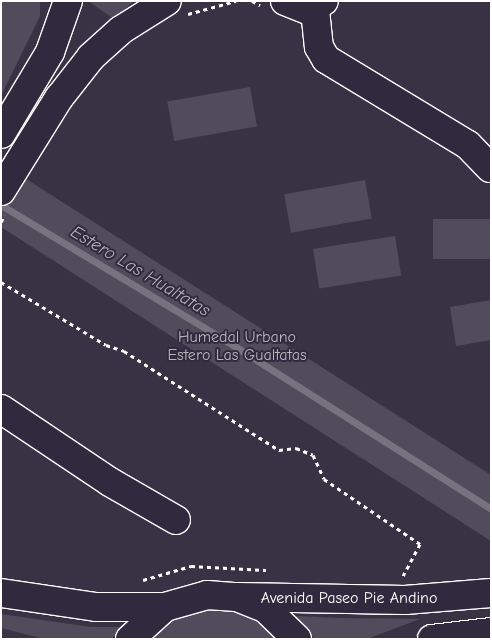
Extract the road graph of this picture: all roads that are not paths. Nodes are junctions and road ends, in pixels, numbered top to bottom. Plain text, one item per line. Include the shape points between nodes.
1 (68, 1) edge
2 (167, 1) edge
3 (285, 1) edge
4 (320, 6) edge
5 (5, 128) edge
6 (490, 168) dead end
7 (1, 191) edge
8 (1, 409) edge
9 (176, 520) dead end
10 (1, 593) edge
11 (491, 593) edge
12 (237, 597) junction
13 (165, 607) junction
14 (491, 632) edge
15 (130, 639) edge
16 (297, 639) edge
17 (432, 639) edge

1 - 5 main road via 50,52
2 - 7 main road via 121,30 91,56
3 - 4 main road via 305,10
4 - 6 main road via 319,47 326,59 468,145
8 - 9 main road via 102,477
10 - 13 main road via 96,607
11 - 12 main road, Avenida Paseo Pie Andino via 405,600
12 - 13 main road, Avenida Paseo Pie Andino via 208,595
12 - 16 main road via 266,609
13 - 15 main road
14 - 17 main road

